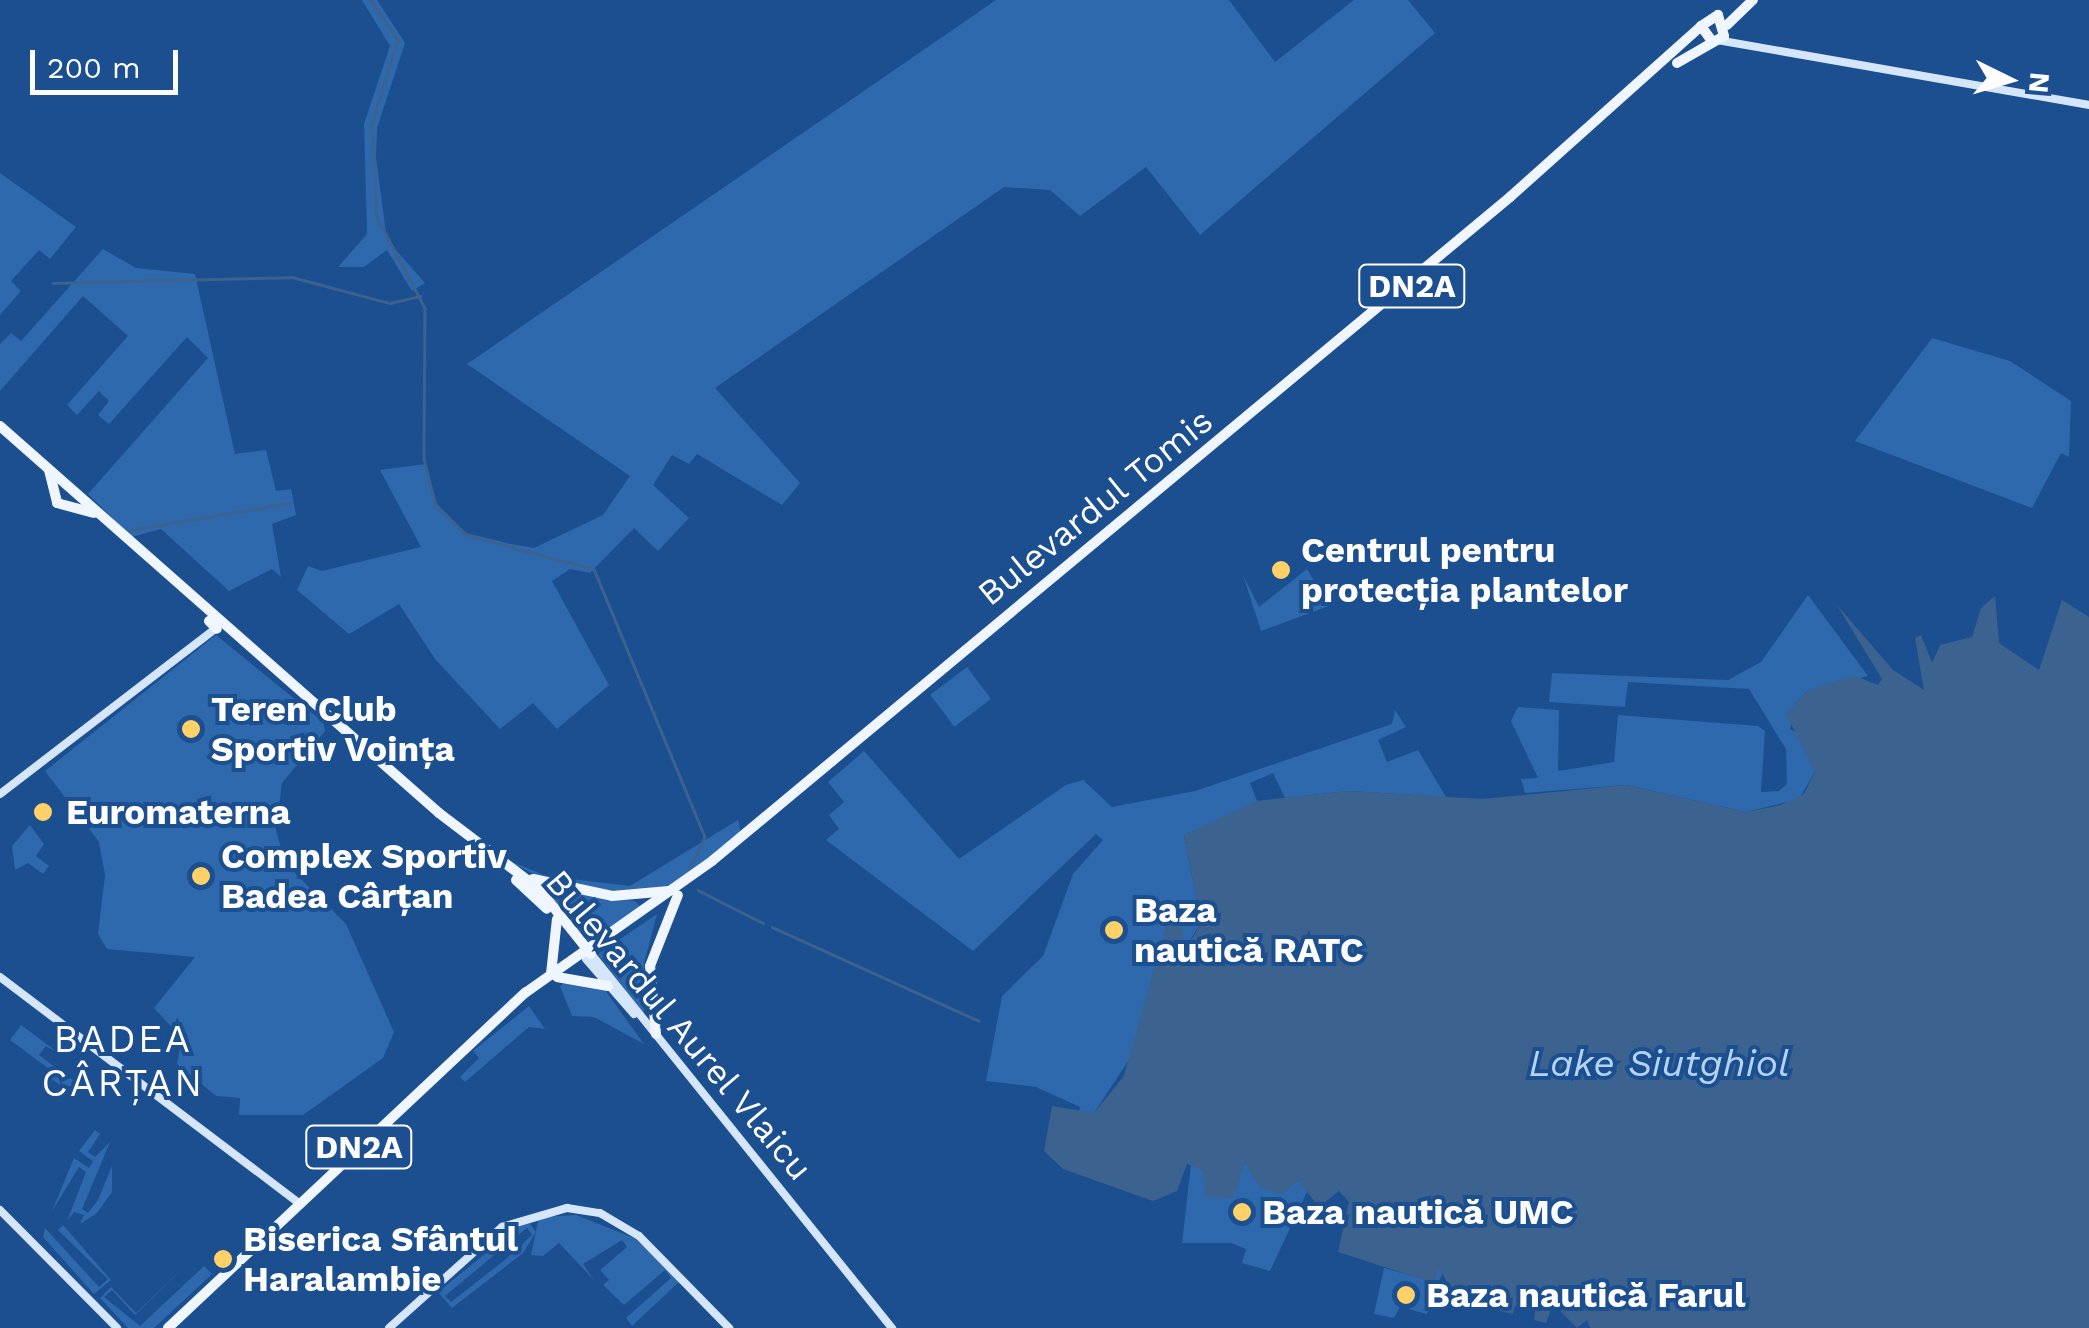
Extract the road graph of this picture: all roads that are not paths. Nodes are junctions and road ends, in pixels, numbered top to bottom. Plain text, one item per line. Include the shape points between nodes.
1 (1744, 0) edge
2 (1752, 0) edge
3 (1718, 15) junction
4 (1701, 26) junction
5 (1727, 28) junction
6 (1714, 40) junction
7 (1736, 41) junction
8 (2089, 105) edge
9 (0, 426) edge
10 (49, 470) junction
11 (72, 487) junction
12 (54, 494) junction
13 (1151, 500) junction
14 (68, 506) junction
15 (114, 528) junction
16 (215, 623) junction
17 (0, 794) edge
18 (503, 864) junction
19 (676, 892) junction
20 (556, 920) junction
21 (587, 954) junction
22 (554, 975) junction
23 (0, 977) edge
24 (608, 986) junction
25 (656, 1034) junction
26 (299, 1203) junction
27 (0, 1210) edge
28 (117, 1328) edge
29 (168, 1328) edge
30 (389, 1328) edge
31 (729, 1328) edge
32 (890, 1328) edge

1 - 3 main road, DN2A
2 - 5 main road, DN2A
3 - 4 main road, DN2A
3 - 5 main road
4 - 6 main road
4 - 13 main road, Bulevardul Tomis / DN2A via 1676,56
5 - 6 main road, DN2A
5 - 7 street
6 - 7 street
6 - 13 main road, Bulevardul Tomis / DN2A
7 - 8 street
9 - 10 main road, Bulevardul Aurel Vlaicu
10 - 11 main road, Bulevardul Aurel Vlaicu
10 - 12 main road
11 - 12 main road
11 - 14 main road
11 - 15 main road, Bulevardul Aurel Vlaicu
12 - 14 main road, Bulevardul Aurel Vlaicu
13 - 19 main road, Bulevardul Tomis / DN2A
14 - 15 main road, Bulevardul Aurel Vlaicu
15 - 16 main road, Bulevardul Aurel Vlaicu
16 - 17 street via 202,640
16 - 18 main road, Bulevardul Aurel Vlaicu
16 - 20 main road, Bulevardul Aurel Vlaicu
18 - 19 main road via 581,892
18 - 21 main road, Bulevardul Aurel Vlaicu via 539,889
19 - 21 main road, Bulevardul Tomis / DN2A
19 - 25 main road via 650,966
20 - 21 main road, Bulevardul Aurel Vlaicu
20 - 22 main road
21 - 22 main road, Bulevardul Tomis / DN2A
21 - 24 street, Bulevardul Aurel Vlaicu
21 - 25 street, Bulevardul Aurel Vlaicu
22 - 24 main road
22 - 26 main road, Bulevardul Tomis / DN2A via 507,1009
23 - 26 street
24 - 32 street, Bulevardul Aurel Vlaicu
25 - 32 street, Bulevardul Aurel Vlaicu
26 - 29 main road, Bulevardul Tomis / DN2A
27 - 28 street
30 - 31 street via 502,1227 566,1208 600,1213 639,1236

